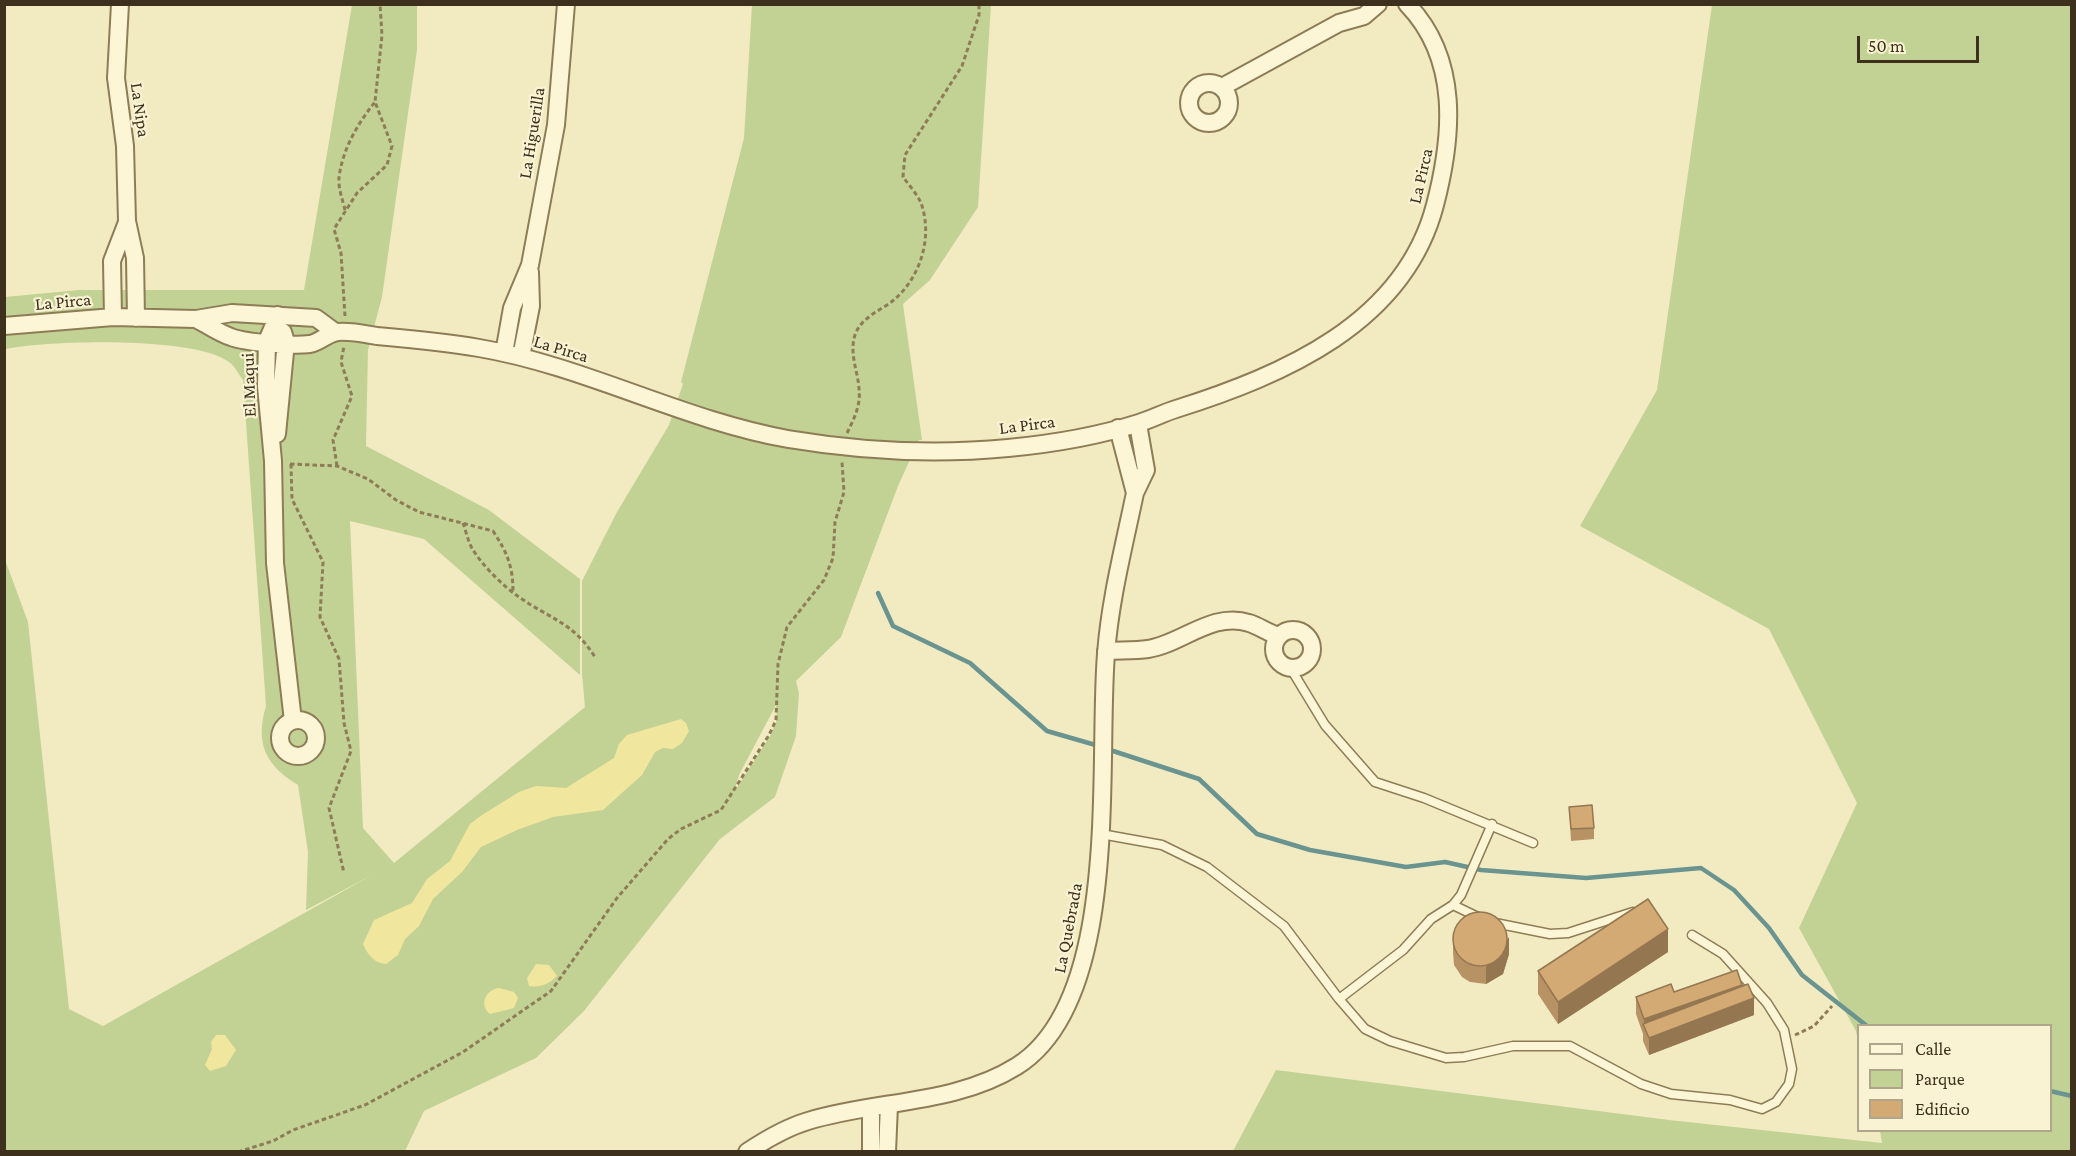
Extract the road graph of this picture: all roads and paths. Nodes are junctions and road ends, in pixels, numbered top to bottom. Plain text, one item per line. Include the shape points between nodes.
1 (120, 4) edge
2 (380, 4) edge
3 (567, 4) edge
4 (979, 4) edge
5 (1354, 4) edge
6 (1378, 4) edge
7 (1407, 4) edge
8 (1340, 23) junction
9 (1222, 87) dead end
10 (375, 102) junction
11 (345, 210) junction
12 (128, 221) junction
13 (530, 266) junction
14 (278, 315) junction
15 (113, 317) junction
16 (136, 318) junction
17 (196, 319) junction
18 (4, 326) edge
19 (341, 332) junction
20 (267, 341) junction
21 (286, 342) junction
22 (504, 353) junction
23 (521, 357) junction
24 (1138, 424) junction
25 (1118, 428) junction
26 (841, 446) junction
27 (273, 461) junction
28 (291, 464) junction
29 (337, 466) junction
30 (1135, 493) junction
31 (463, 523) junction
32 (513, 592) junction
33 (1279, 636) junction
34 (1106, 651) junction
35 (595, 657) dead end
36 (1292, 669) junction
37 (293, 721) dead end
38 (1492, 824) junction
39 (1101, 834) junction
40 (1533, 843) dead end
41 (344, 873) dead end
42 (1453, 905) junction
43 (1640, 910) edge
44 (1692, 935) dead end
45 (1339, 999) junction
46 (1832, 1005) dead end
47 (1785, 1039) junction
48 (889, 1105) junction
49 (871, 1108) junction
50 (238, 1152) edge
51 (747, 1152) edge
52 (871, 1152) edge
53 (886, 1152) edge

1 - 12 street, La Nipa via 116,78 125,146
2 - 10 path via 382,35
3 - 13 street, La Higuerilla via 555,125
4 - 26 path via 962,66 905,154 903,177 924,214 924,247 909,285 875,312 855,335 853,357 860,391 857,414
5 - 8 street
6 - 8 street via 1364,16
7 - 24 street, La Pirca via 1437,49 1449,110 1446,161 1427,234 1413,260 1382,300 1347,330 1295,363 1240,388
8 - 9 street
10 - 11 path via 348,146 339,179
10 - 11 path via 392,146 387,165
11 - 19 path via 334,229 341,253
12 - 15 street, La Nipa via 112,261
12 - 16 street, La Nipa via 135,258
13 - 22 street, La Higuerilla via 512,308
13 - 23 street, La Higuerilla via 531,306
14 - 17 street, La Pirca via 232,313
14 - 19 street, La Pirca via 316,318
14 - 20 street, El Maqui
14 - 21 street, El Maqui
15 - 16 street, La Pirca
15 - 18 street, La Pirca
16 - 17 street, La Pirca
17 - 20 street, La Pirca via 233,338
19 - 21 street, La Pirca via 312,344
19 - 22 street, La Pirca
19 - 29 path via 341,362 352,396 333,440
20 - 21 street, La Pirca
20 - 27 street, El Maqui via 266,386
21 - 27 street, El Maqui
22 - 23 street, La Pirca
23 - 26 street, La Pirca via 735,427
24 - 25 street, La Pirca
24 - 30 street, La Quebrada via 1146,470
25 - 26 street, La Pirca via 1007,448 922,451
25 - 30 street, La Quebrada
26 - 50 path via 843,492 835,522 833,558 824,580 787,627 778,664 776,720 721,810 668,839 617,898 551,991 463,1052 365,1105
27 - 28 path
27 - 37 street, El Maqui via 275,563
28 - 29 path
28 - 41 path via 292,499 322,562 320,617 339,659 344,723 351,752 329,808
29 - 31 path via 368,479 419,512
30 - 34 street, La Quebrada
31 - 32 path via 472,549
31 - 32 path via 493,531 507,551 513,570
32 - 35 path via 569,626
33 - 34 street via 1248,623 1226,622 1204,625 1148,649
33 - 36 street via 1274,645 1275,657
33 - 36 street via 1300,631 1311,644 1309,660
34 - 39 street, La Quebrada
36 - 38 lane via 1325,725 1375,782
38 - 40 lane
38 - 42 lane
39 - 45 lane via 1162,845 1207,867 1284,926
39 - 48 street, La Quebrada via 1096,897 1076,986 1052,1034 1019,1065 984,1084
42 - 43 lane via 1499,925 1551,934 1592,927
42 - 45 lane via 1431,919 1403,950
44 - 47 lane via 1723,954 1767,1003 1784,1030
45 - 47 lane via 1365,1029 1446,1058 1513,1046 1570,1046 1641,1084 1671,1094 1762,1109 1776,1102 1788,1084 1792,1069
46 - 47 path via 1814,1026
48 - 49 street, La Quebrada
48 - 53 street
49 - 51 street, La Quebrada via 806,1121
49 - 52 street

